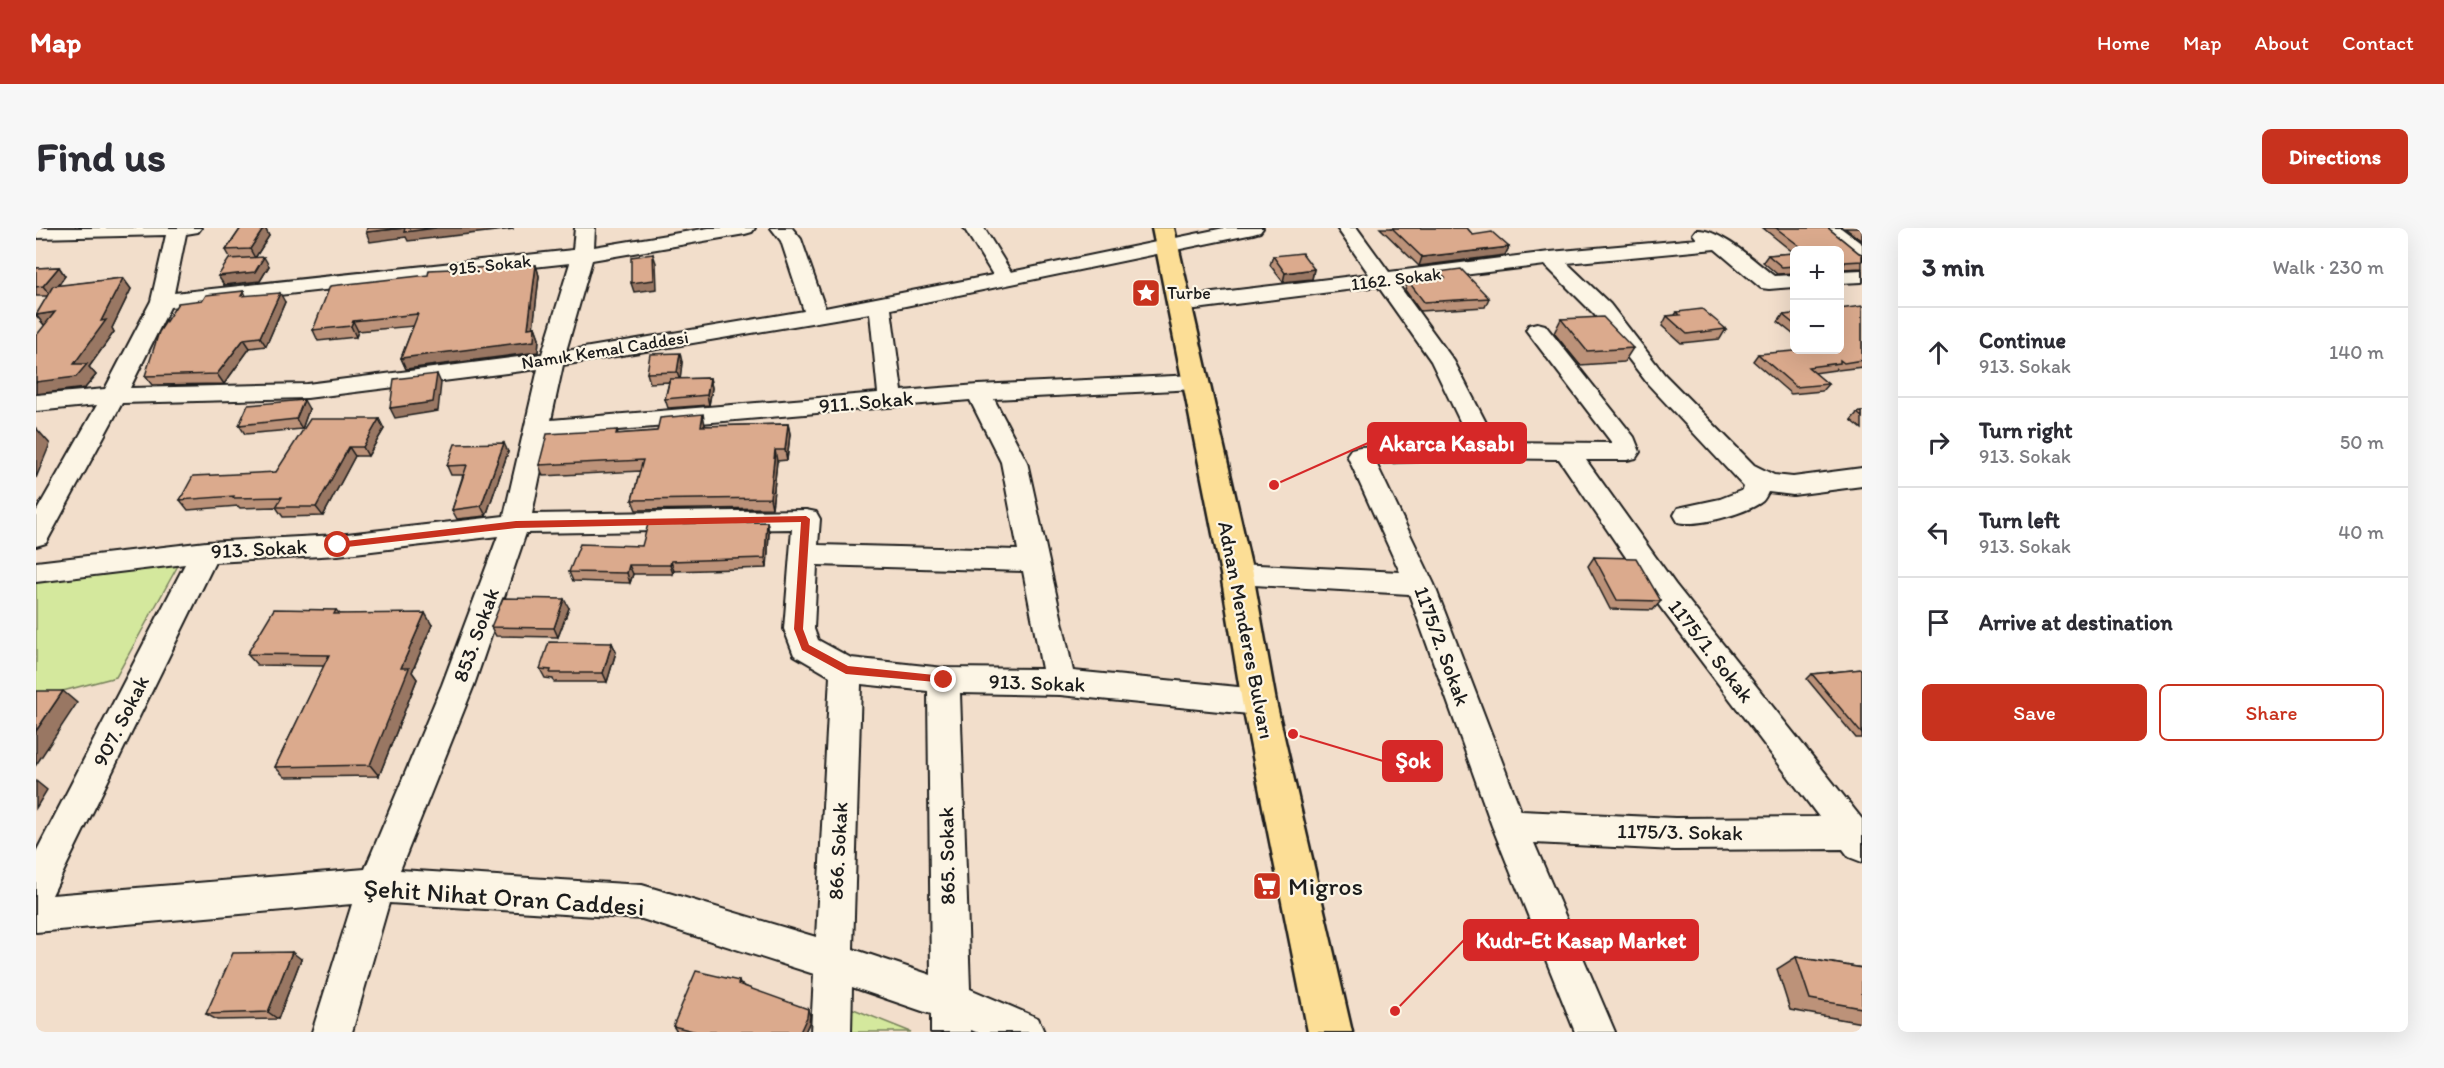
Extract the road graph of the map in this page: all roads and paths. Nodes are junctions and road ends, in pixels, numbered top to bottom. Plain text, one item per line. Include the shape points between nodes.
1 (745, 228) edge
2 (781, 228) edge
3 (974, 228) edge
4 (1253, 228) edge
5 (1347, 228) edge
6 (1693, 228) edge
7 (1829, 228) edge
8 (182, 229) edge
9 (36, 232) edge
10 (1165, 237) edge
11 (584, 241) edge
12 (1720, 243) junction
13 (1862, 254) edge
14 (1550, 258) junction
15 (1862, 276) edge
16 (1844, 278) edge
17 (1006, 280) junction
18 (1383, 281) junction
19 (1790, 281) edge
20 (162, 301) junction
21 (1180, 304) junction
22 (880, 305) junction
23 (816, 315) junction
24 (1537, 330) dead end
25 (552, 360) junction
26 (1196, 382) junction
27 (978, 392) junction
28 (114, 396) junction
29 (891, 400) junction
30 (36, 403) edge
31 (537, 429) junction
32 (1487, 450) junction
33 (1567, 452) junction
34 (1745, 471) junction
35 (1862, 477) edge
36 (1688, 515) dead end
37 (516, 524) junction
38 (36, 536) edge
39 (206, 552) junction
40 (805, 555) junction
41 (1036, 561) junction
42 (36, 572) edge
43 (1237, 574) junction
44 (1420, 584) junction
45 (846, 670) junction
46 (944, 680) junction
47 (1060, 682) junction
48 (1259, 702) junction
49 (1509, 825) junction
50 (1857, 839) edge
51 (376, 885) junction
52 (36, 889) edge
53 (36, 914) edge
54 (833, 961) junction
55 (951, 1016) edge
56 (332, 1032) edge
57 (831, 1032) edge
58 (1024, 1032) edge
59 (1330, 1032) edge
60 (1595, 1032) edge

1 - 11 street, 915. Sokak
2 - 23 street via 791,239
3 - 17 street
4 - 10 street, Namık Kemal Caddesi
5 - 18 street
6 - 12 street
7 - 13 street
8 - 9 street
8 - 20 street
10 - 17 street, Namık Kemal Caddesi
10 - 21 main road, Adnan Menderes Bulvarı
11 - 20 street, 915. Sokak
11 - 25 street, 853. Sokak
12 - 14 street, 1162. Sokak
12 - 19 street via 1769,283
14 - 18 street, 1162. Sokak
14 - 34 street via 1602,309 1656,379
15 - 16 street
17 - 22 street, Namık Kemal Caddesi
18 - 21 street, 1162. Sokak
18 - 32 street via 1443,361
20 - 28 street
21 - 26 main road, Adnan Menderes Bulvarı
22 - 23 street, Namık Kemal Caddesi
22 - 29 street
23 - 25 street, Namık Kemal Caddesi
24 - 33 street, 1175/2. Sokak via 1625,443 1627,452
25 - 28 street, Namık Kemal Caddesi via 307,391
25 - 31 street, 853. Sokak
26 - 27 street, 911. Sokak
26 - 43 main road, Adnan Menderes Bulvarı
27 - 29 street, 911. Sokak
27 - 41 street via 1014,462
28 - 30 street, Namık Kemal Caddesi
28 - 38 street
29 - 31 street, 911. Sokak
31 - 37 street, 853. Sokak
32 - 33 street, 1175/2. Sokak
32 - 44 street, 1175/2. Sokak via 1360,455
33 - 50 street, 1175/1. Sokak via 1665,592
34 - 35 street via 1768,483 1793,486
34 - 36 street via 1758,486 1753,496
37 - 39 street, 913. Sokak via 338,545
37 - 40 street, 913. Sokak via 806,519
37 - 51 street, 853. Sokak via 458,685
39 - 42 street, 913. Sokak
39 - 52 street, 907. Sokak
40 - 41 street
40 - 45 street, 913. Sokak via 799,629 805,647
41 - 47 street
43 - 44 street
43 - 48 main road, Adnan Menderes Bulvarı
44 - 49 street, 1175/2. Sokak
45 - 46 street, 913. Sokak
45 - 54 street, 866. Sokak
46 - 47 street, 913. Sokak
46 - 55 street, 865. Sokak
47 - 48 street, 913. Sokak
48 - 59 main road, Adnan Menderes Bulvarı
49 - 50 street, 1175/3. Sokak
49 - 60 street, 1175/2. Sokak
51 - 53 street, Şehit Nihat Oran Caddesi
51 - 54 street, Şehit Nihat Oran Caddesi via 642,902
51 - 56 street, 853. Sokak
54 - 55 street, Şehit Nihat Oran Caddesi
54 - 57 street, 866. Sokak
55 - 58 street, Şehit Nihat Oran Caddesi

